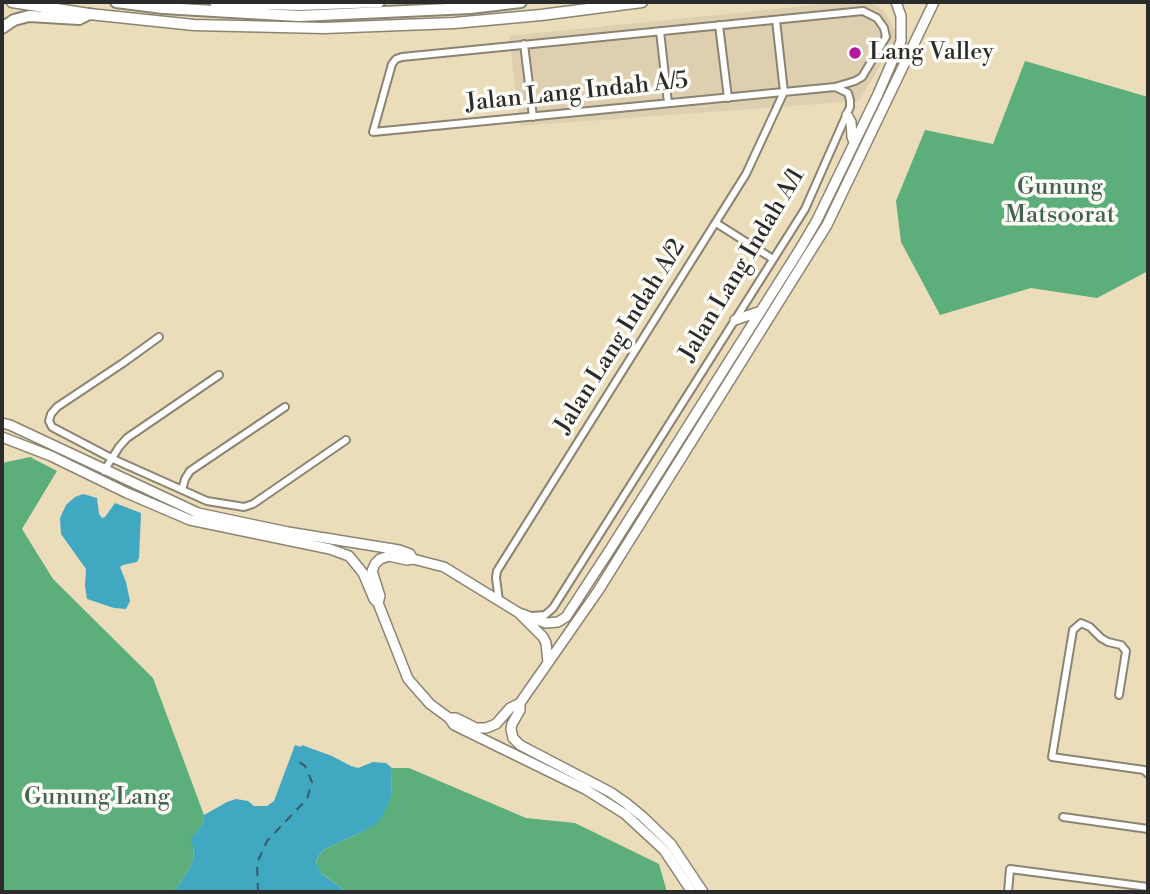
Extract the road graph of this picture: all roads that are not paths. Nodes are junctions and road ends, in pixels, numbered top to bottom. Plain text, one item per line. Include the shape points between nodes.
1 (12, 2) edge
2 (116, 2) edge
3 (215, 2) edge
4 (379, 2) edge
5 (520, 2) edge
6 (642, 2) edge
7 (896, 2) edge
8 (934, 2) edge
9 (89, 14) junction
10 (776, 20) junction
11 (719, 25) junction
12 (2, 28) edge
13 (660, 31) junction
14 (524, 44) junction
15 (835, 87) junction
16 (784, 92) junction
17 (728, 98) junction
18 (668, 103) junction
19 (847, 115) junction
20 (533, 117) junction
21 (854, 142) junction
22 (716, 223) junction
23 (773, 259) junction
24 (761, 311) junction
25 (735, 320) junction
26 (159, 337) dead end
27 (219, 375) dead end
28 (285, 407) dead end
29 (2, 423) edge
30 (2, 436) edge
31 (346, 440) dead end
32 (113, 459) junction
33 (105, 470) junction
34 (100, 480) junction
35 (182, 490) junction
36 (413, 559) junction
37 (499, 601) junction
38 (378, 603) junction
39 (519, 613) junction
40 (530, 617) junction
41 (548, 662) junction
42 (1119, 695) dead end
43 (520, 704) junction
44 (449, 718) junction
45 (1148, 774) edge
46 (1063, 817) dead end
47 (1148, 830) edge
48 (1148, 887) edge
49 (692, 892) edge
50 (704, 892) edge
51 (1008, 892) edge

1 - 9 main road
2 - 5 highway via 299,16
3 - 4 highway
6 - 9 main road via 454,23 324,28 194,25
7 - 21 street, Jalan Lang Indah A/1 via 901,41
8 - 41 street via 822,235 598,591
9 - 12 highway via 79,19 29,16
10 - 11 street
10 - 15 street via 863,11 877,18 886,37 865,74
10 - 16 street
11 - 13 street
11 - 17 street
13 - 14 street
13 - 18 street
14 - 20 street
14 - 20 street, Jalan Lang Indah A/5 via 396,59 373,132
15 - 16 street, Jalan Lang Indah A/5
15 - 19 street via 850,97
16 - 17 street, Jalan Lang Indah A/5
16 - 22 street, Jalan Lang Indah A/2 via 746,174
17 - 18 street, Jalan Lang Indah A/5
18 - 20 street, Jalan Lang Indah A/5
19 - 21 street
19 - 23 street, Jalan Lang Indah A/1 via 805,209
21 - 24 street, Jalan Lang Indah A/1 via 817,220
22 - 23 street
22 - 37 street, Jalan Lang Indah A/2 via 497,571
23 - 25 street, Jalan Lang Indah A/1
24 - 25 street
24 - 40 street, Jalan Lang Indah A/1 via 566,617 546,623
25 - 40 street, Jalan Lang Indah A/1 via 553,608 545,615
26 - 32 street via 51,414 52,427
27 - 32 street via 127,438
28 - 35 street via 190,471
29 - 33 street
30 - 34 street
31 - 35 street via 244,507 212,503
32 - 33 street
32 - 35 street
33 - 34 street
33 - 36 street via 198,513 399,551
34 - 38 street via 199,523 345,554 363,573
36 - 37 street via 444,567
36 - 38 street via 386,556 377,561 372,572
37 - 39 street
38 - 44 street via 408,679
39 - 40 street, Jalan Lang Indah A/1
39 - 41 street via 543,637
41 - 43 street
42 - 45 street via 1126,651 1081,623 1073,630 1052,757
43 - 44 street via 491,727 481,729
43 - 50 street via 511,729 516,742 626,803 671,844
44 - 49 street via 454,725 585,789 625,814 664,850
46 - 47 street
48 - 51 street via 1010,869

